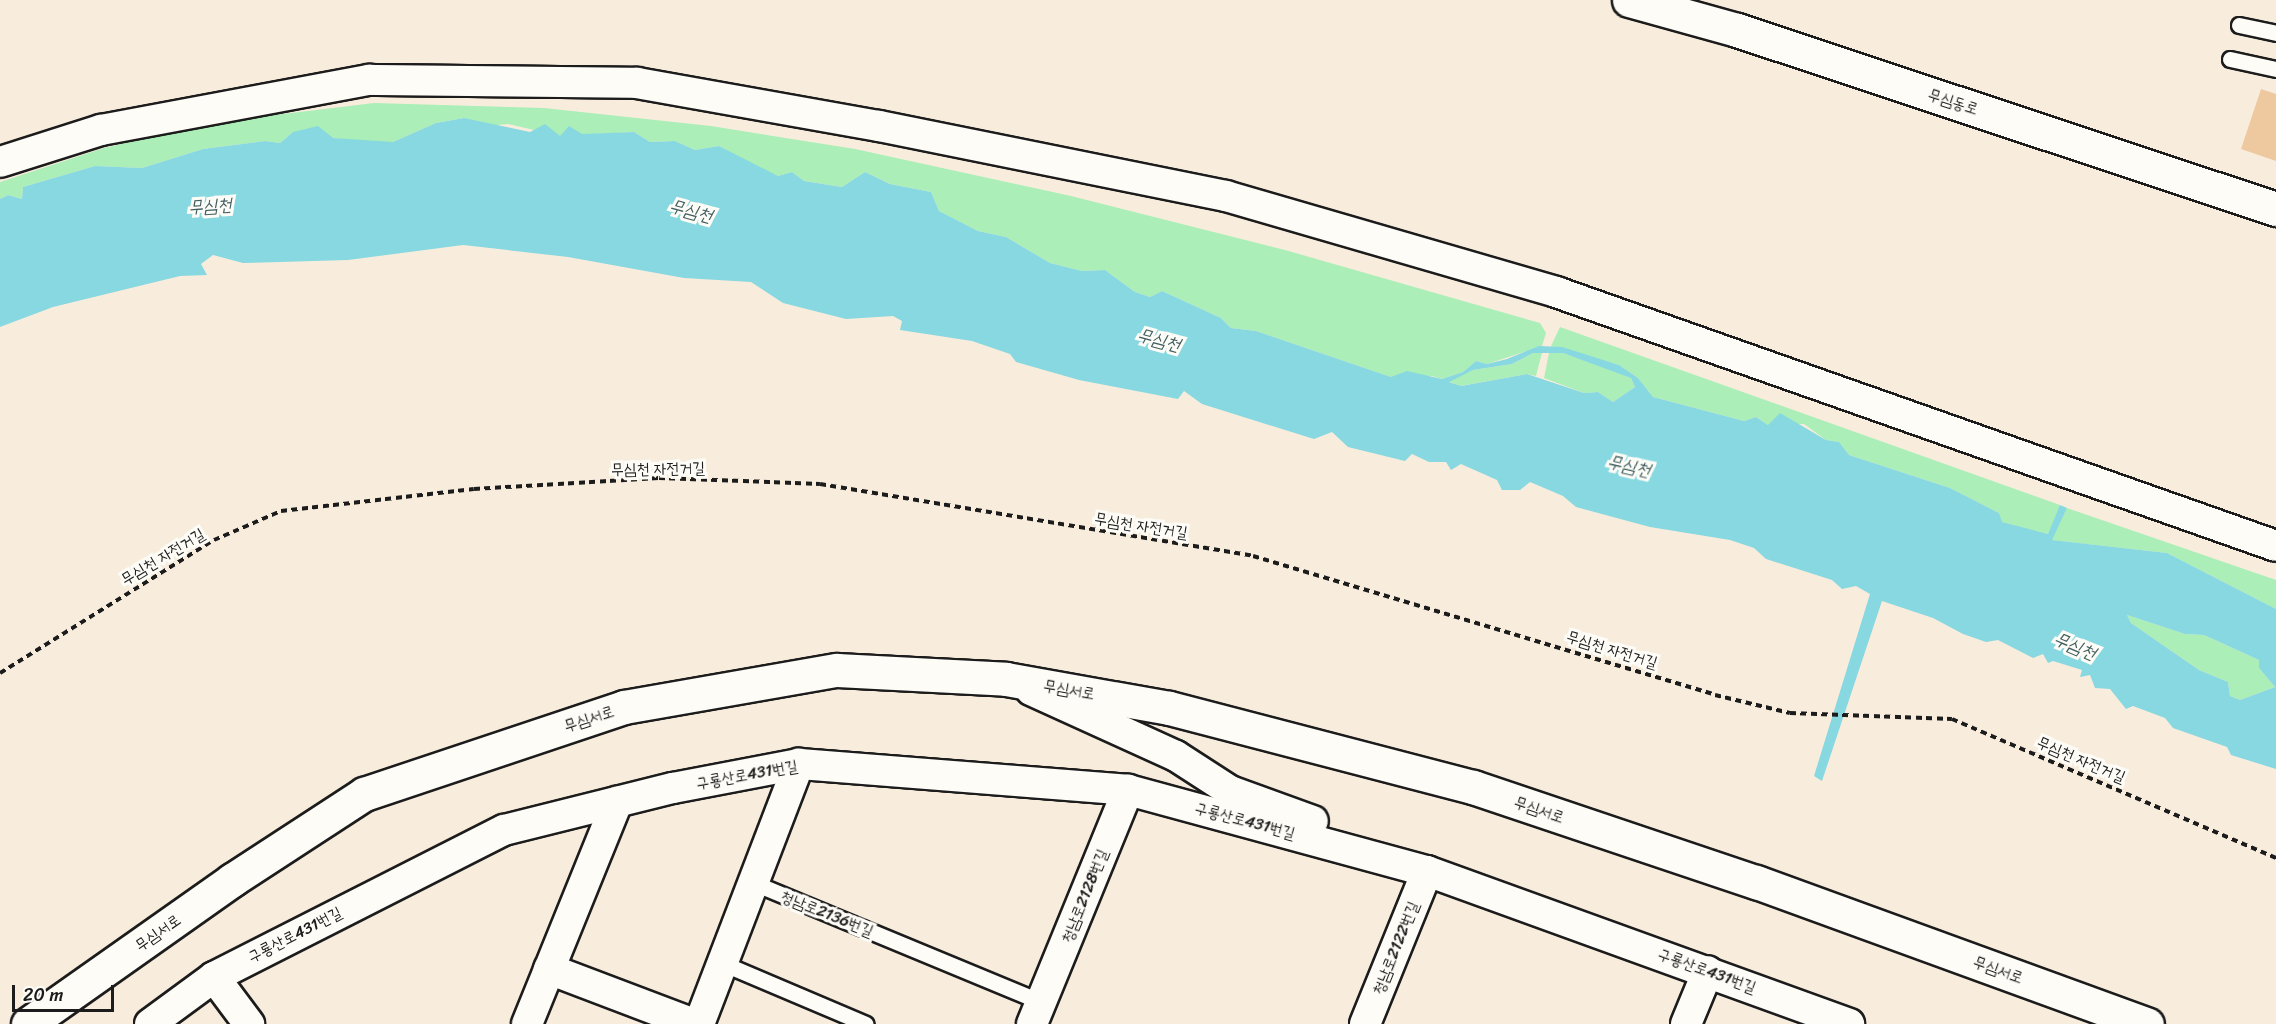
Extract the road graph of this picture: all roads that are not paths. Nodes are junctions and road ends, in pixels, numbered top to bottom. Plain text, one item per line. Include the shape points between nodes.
1 (1629, 0) edge
2 (2239, 25) dead end
3 (2276, 33) edge
4 (2230, 58) dead end
5 (2276, 69) edge
6 (0, 162) edge
7 (2276, 209) edge
8 (2276, 546) edge
9 (1006, 679) junction
10 (799, 764) junction
11 (1128, 790) junction
12 (617, 802) junction
13 (1373, 855) junction
14 (1427, 871) junction
15 (754, 883) junction
16 (900, 944) joint
17 (723, 963) junction
18 (549, 969) junction
19 (1708, 971) junction
20 (214, 977) junction
21 (1037, 1013) edge
22 (28, 1024) edge
23 (150, 1024) edge
24 (249, 1024) edge
25 (527, 1024) edge
26 (694, 1024) edge
27 (699, 1024) edge
28 (866, 1024) edge
29 (1365, 1024) edge
30 (1686, 1024) edge
31 (1850, 1024) edge
32 (2147, 1024) edge

1 - 7 street, 무심동로 via 1737,30
2 - 3 lane
4 - 5 lane
6 - 8 street via 101,130 369,80 636,83 879,126 1226,196 1556,292
9 - 13 street via 1176,756 1230,791 1352,835
9 - 22 street, 무심서로 via 837,670 624,707 364,794 231,880
9 - 32 street, 무심서로 via 1169,708 1473,788 1756,882
10 - 11 street, 구룡산로431번길
10 - 12 street, 구룡산로431번길
10 - 15 street
11 - 13 street, 구룡산로431번길
11 - 21 street, 청남로2128번길
12 - 18 street
12 - 20 street, 구룡산로431번길 via 504,830
13 - 14 street, 구룡산로431번길
14 - 19 street, 구룡산로431번길
14 - 29 street, 청남로2122번길
15 - 16 lane, 청남로2136번길
15 - 17 street
16 - 21 lane, 청남로2128번길
17 - 27 street
17 - 28 lane
18 - 25 street
18 - 26 street
19 - 30 street
19 - 31 street, 구룡산로431번길
20 - 23 street, 구룡산로431번길
20 - 24 street

